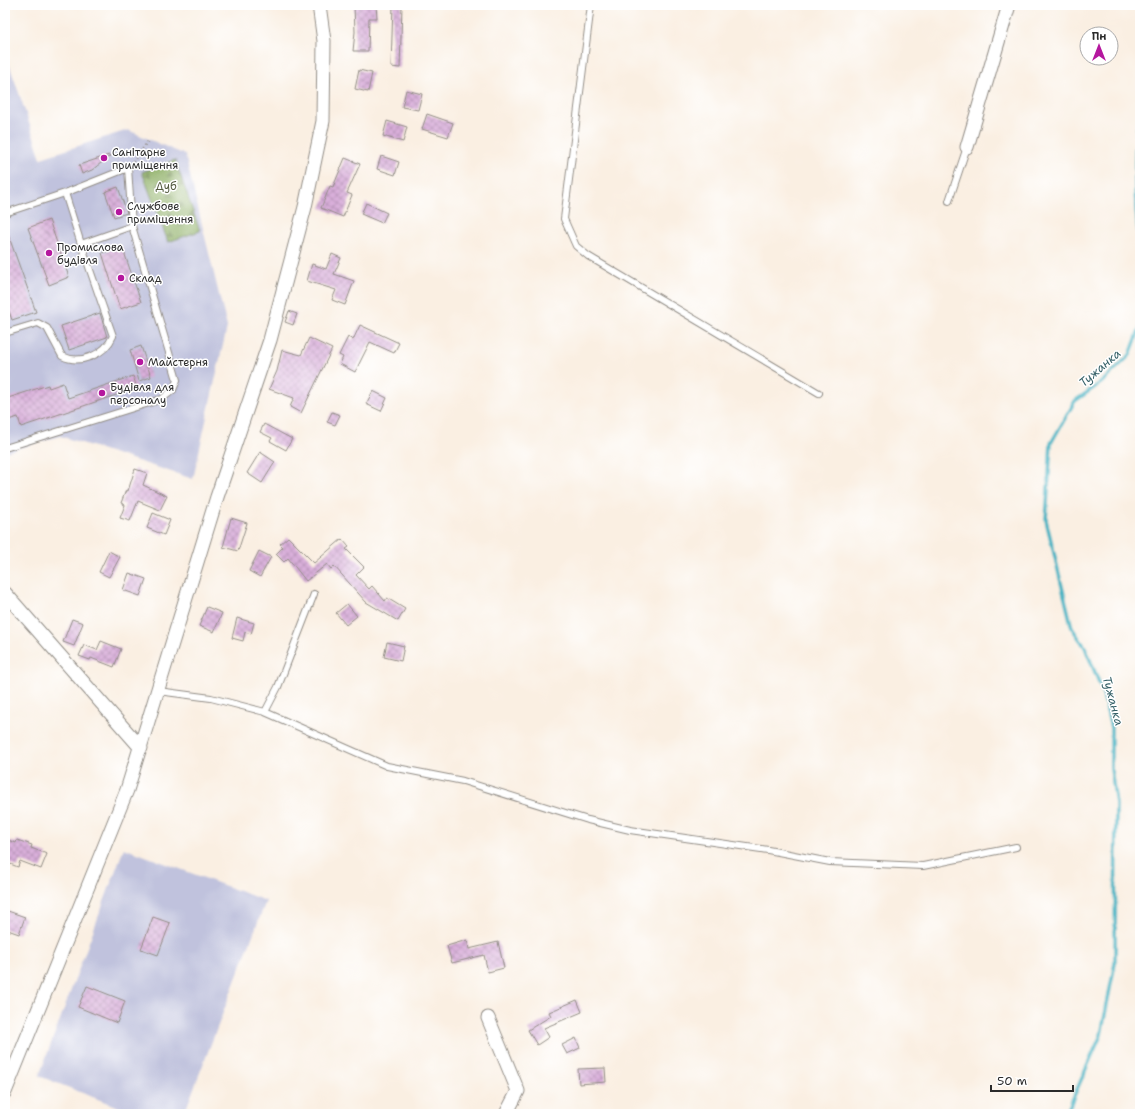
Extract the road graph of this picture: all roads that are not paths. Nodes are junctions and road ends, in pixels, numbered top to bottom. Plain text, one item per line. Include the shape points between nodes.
1 (319, 5) edge
2 (591, 5) edge
3 (1009, 5) edge
4 (967, 148) joint
5 (65, 193) junction
6 (949, 201) dead end
7 (5, 213) edge
8 (132, 226) junction
9 (81, 244) junction
10 (5, 333) edge
11 (819, 393) dead end
12 (5, 448) edge
13 (5, 593) edge
14 (314, 594) dead end
15 (158, 691) junction
16 (265, 712) junction
17 (140, 748) junction
18 (1016, 847) dead end
19 (488, 1018) dead end
20 (5, 1092) edge
21 (506, 1114) edge

1 - 15 street via 324,41 323,121 305,207 270,340
2 - 11 lane via 564,219 576,246 588,256
3 - 4 street
4 - 6 lane
5 - 7 lane
5 - 8 lane via 128,168
5 - 9 lane
8 - 9 lane
8 - 12 lane via 177,380 173,390 162,399
9 - 10 lane via 113,336 110,344 90,357 77,361 62,356 47,328 38,323
13 - 17 street
14 - 16 lane via 278,687
15 - 16 lane via 211,698
15 - 17 street
16 - 18 lane via 386,766 463,781 588,820 630,830 768,850 830,862 923,866
17 - 20 street via 127,790
19 - 21 street via 518,1091

